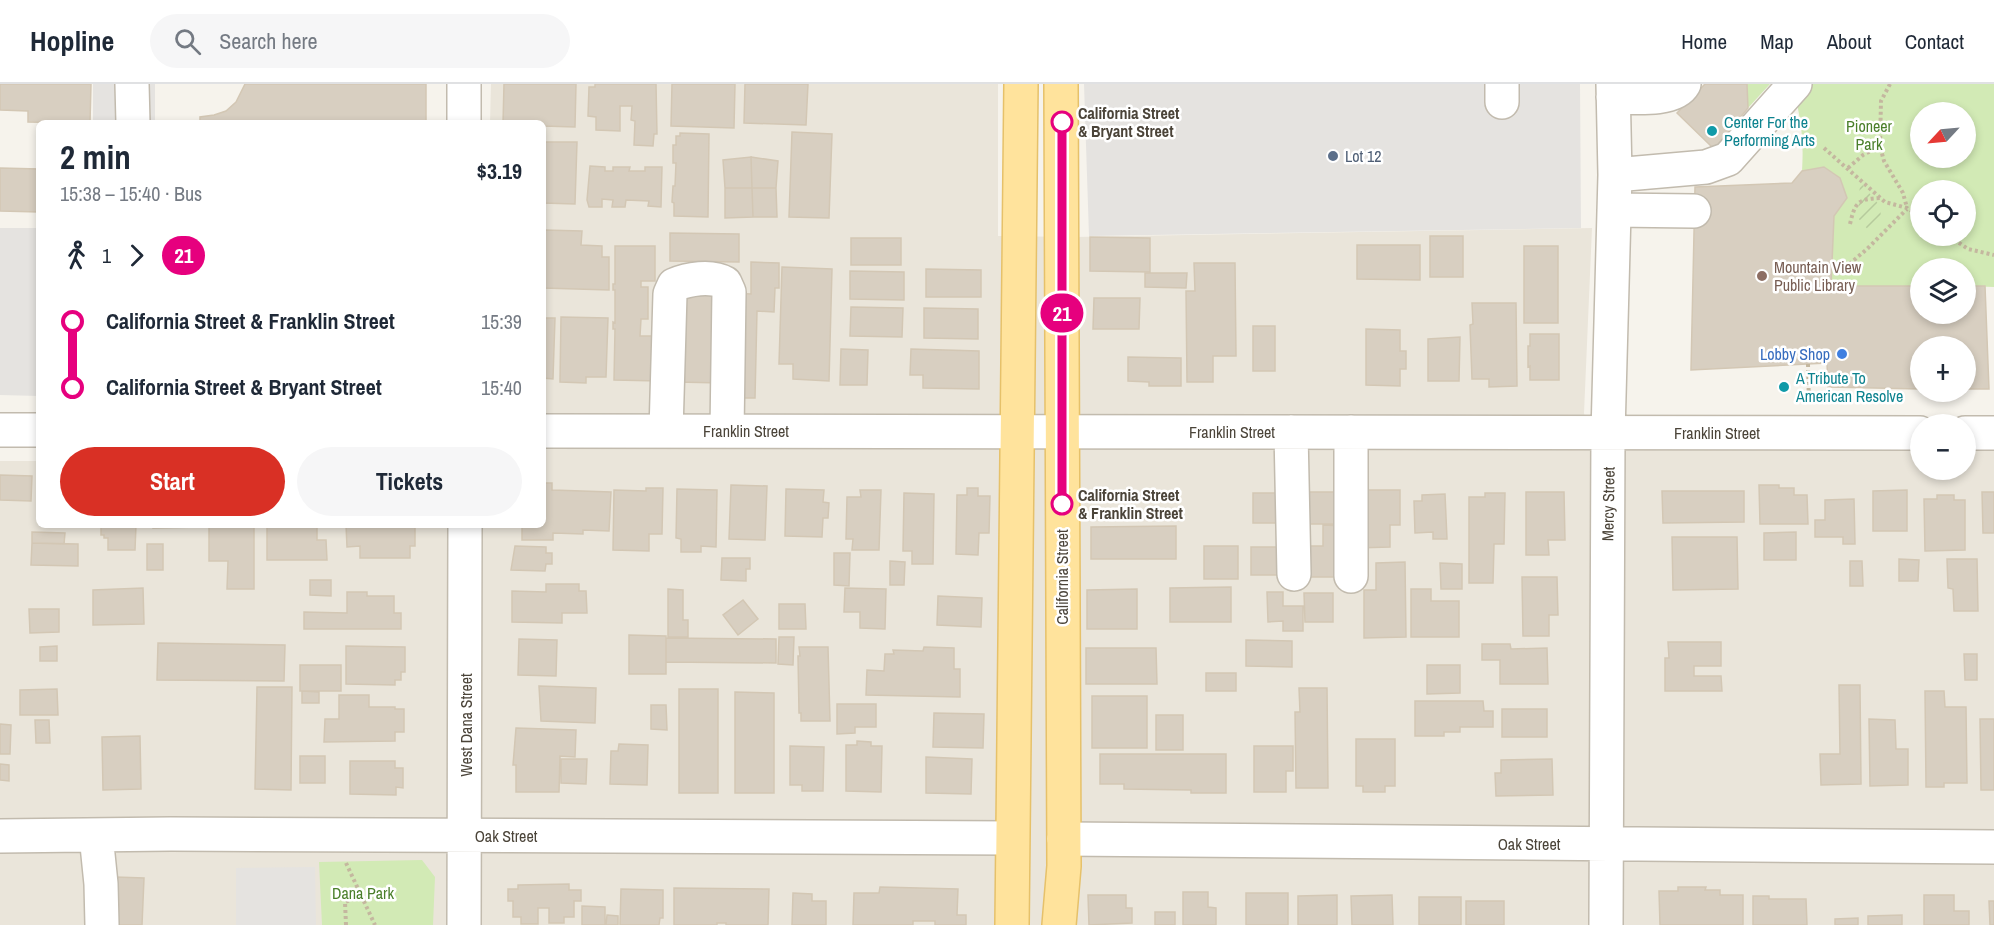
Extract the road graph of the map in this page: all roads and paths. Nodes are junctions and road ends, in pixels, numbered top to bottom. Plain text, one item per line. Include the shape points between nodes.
1 (132, 84) edge
2 (464, 84) edge
3 (1021, 84) edge
4 (1061, 84) edge
5 (1684, 84) edge
6 (1796, 84) edge
7 (1890, 84) edge
8 (1613, 91) edge
9 (133, 120) edge
10 (464, 120) edge
11 (1880, 146) junction
12 (1824, 148) dead end
13 (1848, 168) junction
14 (1615, 175) junction
15 (1881, 198) junction
16 (1907, 208) junction
17 (1614, 210) junction
18 (1910, 210) edge
19 (1694, 211) dead end
20 (1850, 224) dead end
21 (1964, 246) edge
22 (1994, 255) edge
23 (1832, 266) dead end
24 (1808, 364) dead end
25 (0, 430) edge
26 (36, 430) edge
27 (546, 431) edge
28 (666, 431) junction
29 (728, 431) junction
30 (1017, 432) junction
31 (1062, 432) junction
32 (1291, 432) junction
33 (1351, 432) junction
34 (1608, 433) junction
35 (1810, 433) junction
36 (1910, 433) edge
37 (1976, 433) edge
38 (1994, 433) edge
39 (465, 528) edge
40 (1294, 574) dead end
41 (1351, 576) dead end
42 (96, 835) junction
43 (347, 835) junction
44 (0, 836) edge
45 (466, 836) junction
46 (1011, 838) junction
47 (1064, 839) junction
48 (1606, 844) junction
49 (1994, 847) edge
50 (360, 896) junction
51 (102, 925) edge
52 (346, 925) edge
53 (375, 925) edge
54 (464, 925) edge
55 (1012, 925) edge
56 (1059, 925) edge
57 (1606, 925) edge

1 - 9 street
2 - 10 street
3 - 30 main road
4 - 31 main road, California Street
5 - 8 street via 1661,97
6 - 14 street via 1728,159 1706,168
7 - 11 path via 1881,101
8 - 14 street, Mercy Street
11 - 13 path
11 - 16 path
12 - 13 path
13 - 15 path
14 - 17 street, Mercy Street
15 - 16 path
15 - 20 path via 1861,200 1854,207
16 - 18 path
16 - 23 path via 1847,266
17 - 19 street
17 - 34 street, Mercy Street
21 - 22 path
24 - 35 path
25 - 26 street
27 - 28 street, Franklin Street
28 - 29 street, Franklin Street
28 - 29 street via 670,294 674,285 683,281 717,278 726,283 729,292
29 - 30 street, Franklin Street
30 - 31 street, Franklin Street
30 - 46 main road
31 - 32 street, Franklin Street
31 - 47 main road, California Street
32 - 33 street, Franklin Street
32 - 40 street
33 - 34 street, Franklin Street
33 - 41 street
34 - 35 street, Franklin Street
34 - 48 street, Mercy Street
35 - 36 street, Franklin Street
37 - 38 street
39 - 45 street, West Dana Street
42 - 43 street, Oak Street via 172,821
42 - 44 street, Oak Street
42 - 51 street
43 - 45 street, Oak Street
43 - 50 path via 346,866
45 - 46 street, Oak Street
45 - 54 street, West Dana Street
46 - 55 main road
47 - 48 street, Oak Street
47 - 56 main road, California Street
48 - 49 street, Oak Street
48 - 57 street, Mercy Street
50 - 52 path via 345,902
50 - 53 path

